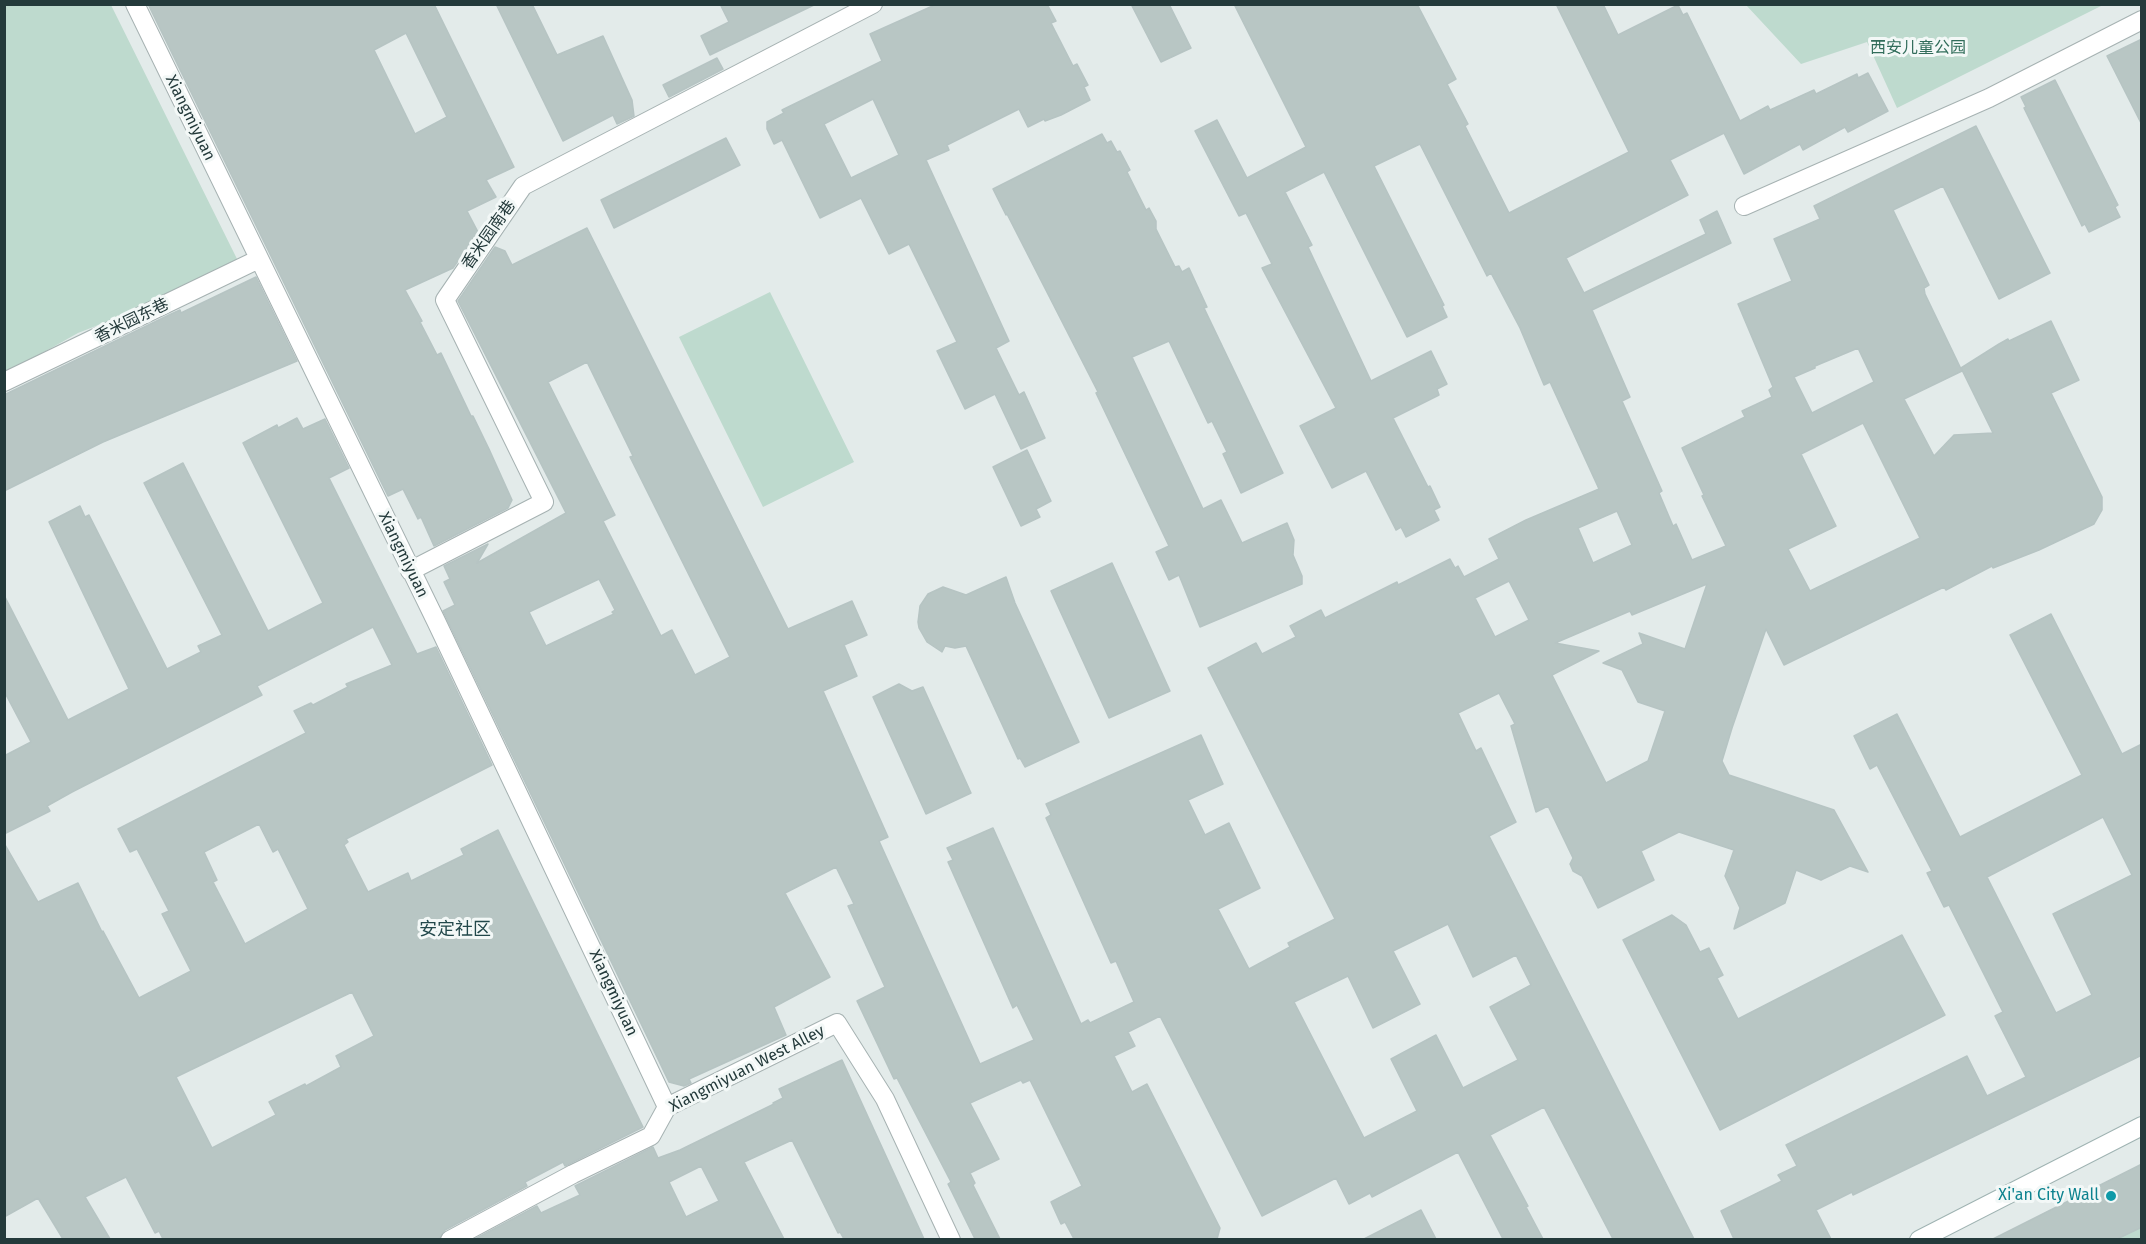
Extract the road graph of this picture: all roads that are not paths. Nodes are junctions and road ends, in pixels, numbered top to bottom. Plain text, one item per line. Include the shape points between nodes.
1 (135, 4) edge
2 (873, 4) edge
3 (2142, 20) edge
4 (1744, 206) dead end
5 (259, 259) junction
6 (4, 382) edge
7 (410, 571) junction
8 (667, 1107) junction
9 (2142, 1126) edge
10 (450, 1239) edge
11 (951, 1239) edge
12 (1919, 1239) edge

1 - 5 street, Xiangmiyuan
2 - 7 street, 香米园南巷 via 523,186 445,300 544,502
3 - 4 street via 1989,98
5 - 6 street, 香米园东巷
5 - 7 street, Xiangmiyuan
7 - 8 street, Xiangmiyuan
8 - 10 street, Xiangmiyuan West Alley via 651,1137
8 - 11 street, Xiangmiyuan West Alley via 837,1023 885,1099
9 - 12 street

